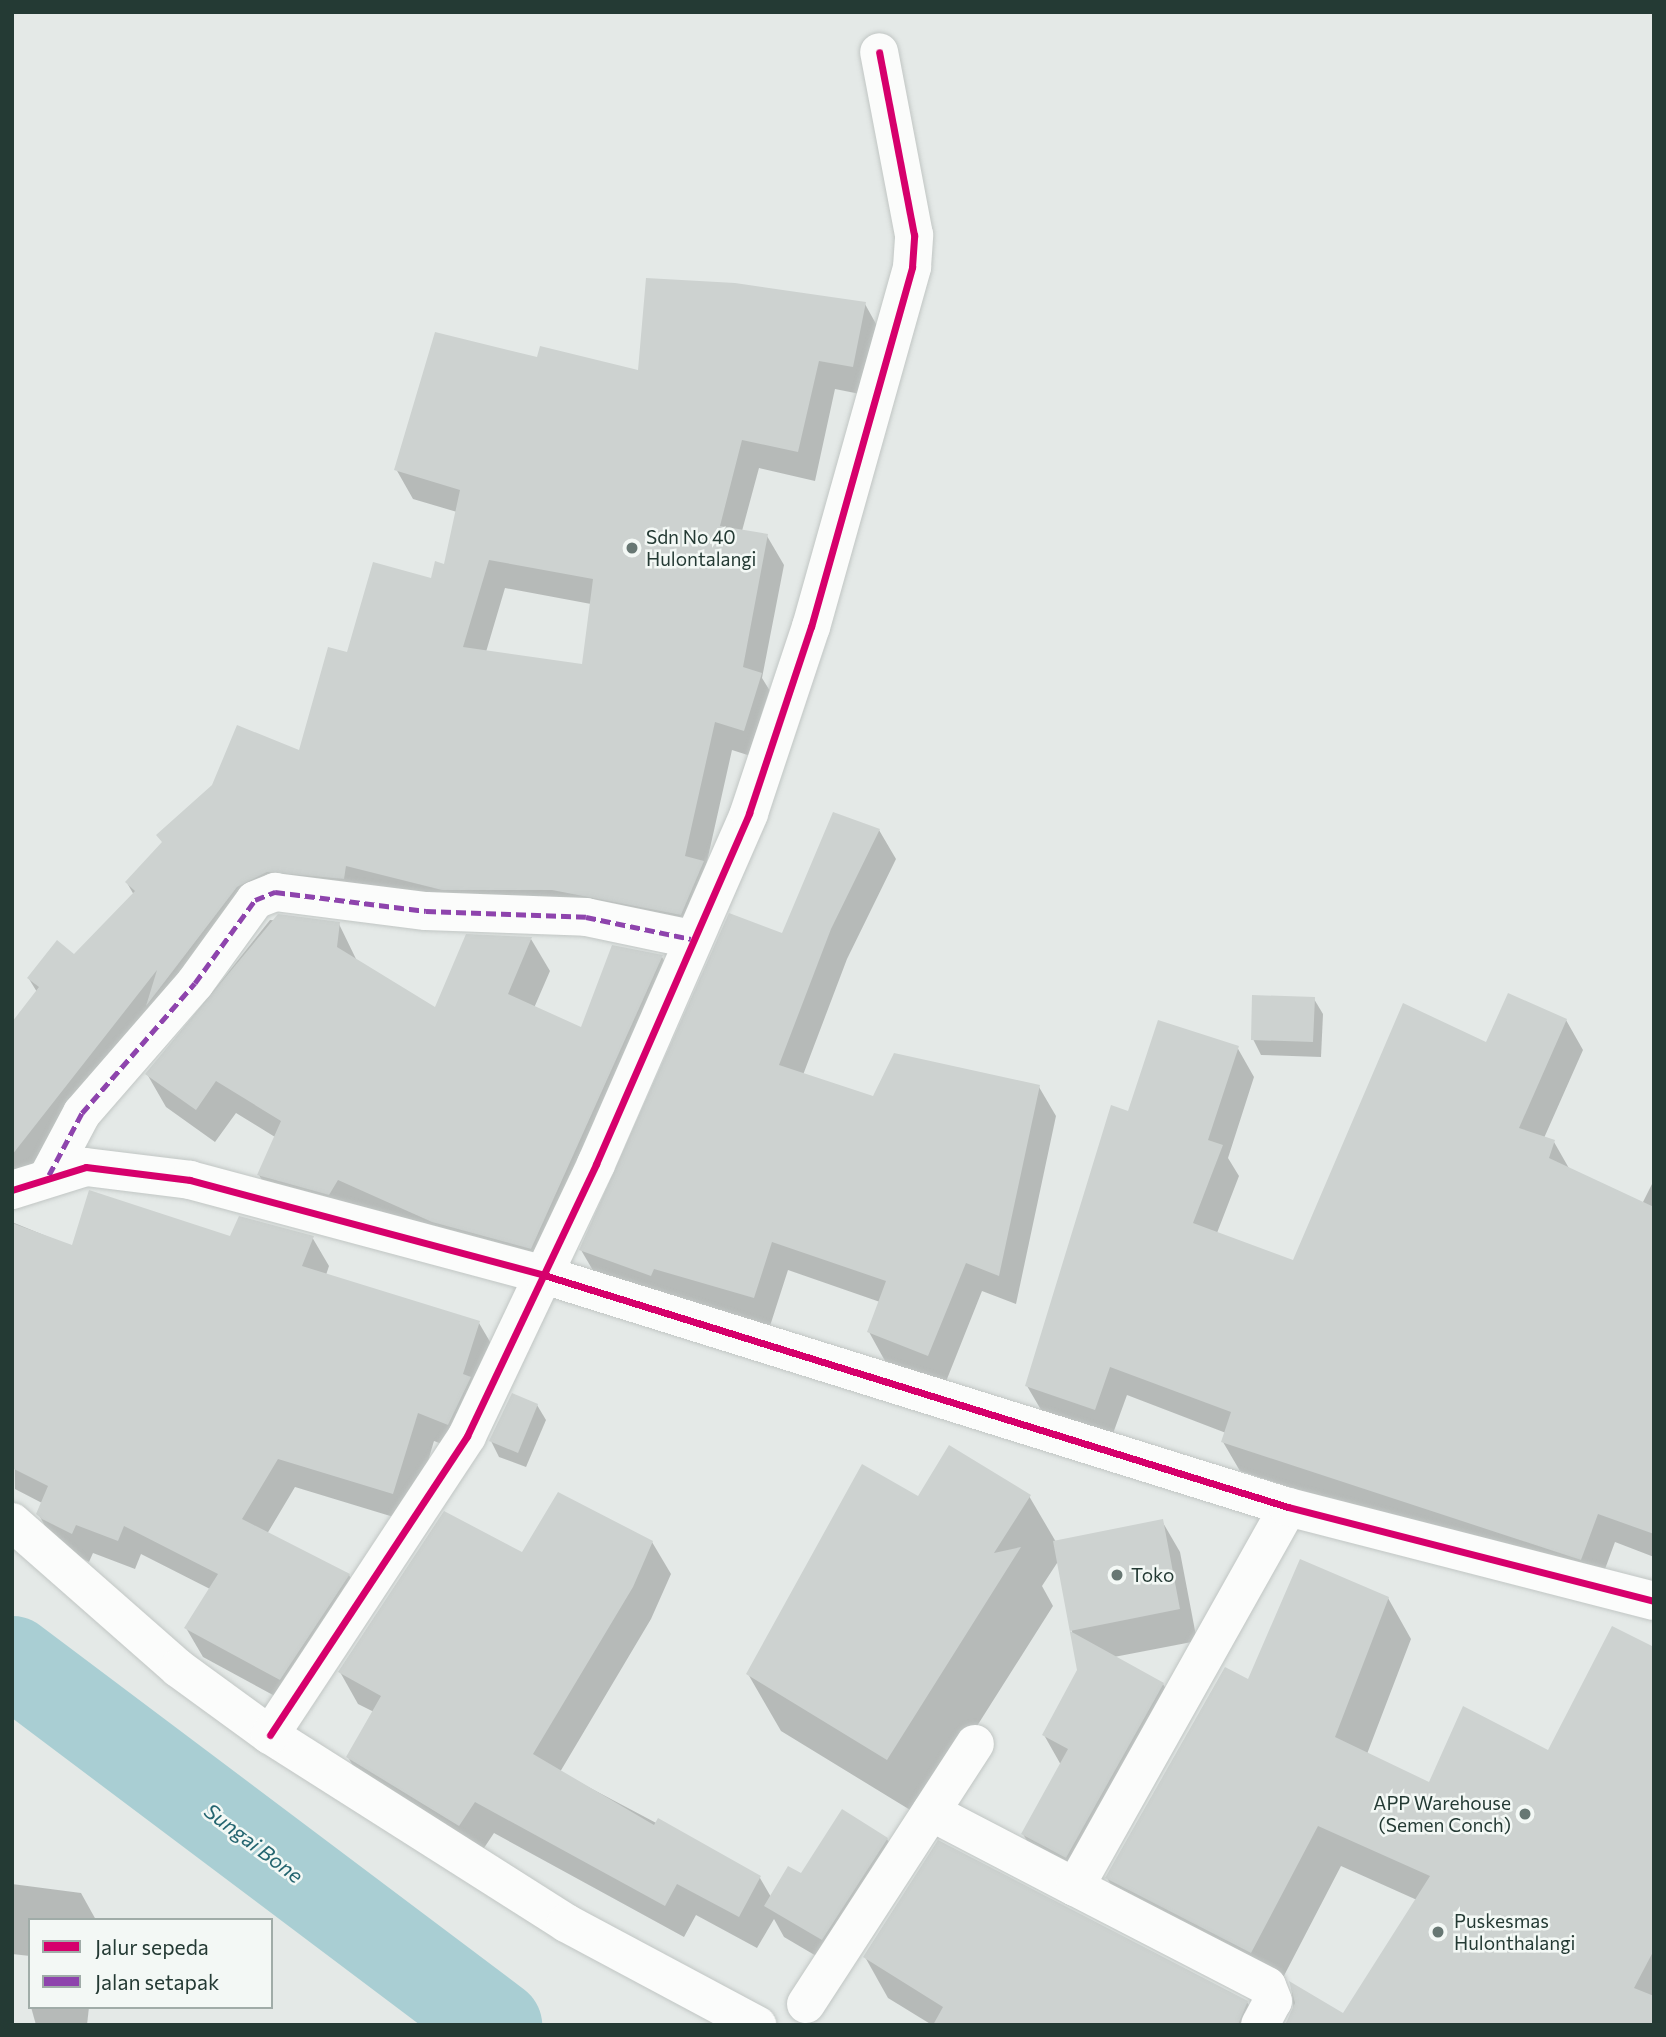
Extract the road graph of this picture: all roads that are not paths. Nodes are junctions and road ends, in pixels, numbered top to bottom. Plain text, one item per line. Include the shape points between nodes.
1 (879, 52) dead end
2 (691, 939) junction
3 (48, 1175) junction
4 (12, 1191) edge
5 (544, 1275) junction
6 (1288, 1507) junction
7 (12, 1522) edge
8 (1654, 1601) edge
9 (270, 1735) junction
10 (975, 1744) dead end
11 (931, 1812) junction
12 (1075, 1887) junction
13 (806, 2004) dead end
14 (758, 2025) edge
15 (1260, 2025) edge

1 - 2 street via 914,235 912,267 807,639 749,813
2 - 3 street via 586,917 426,911 275,892 255,900 195,983 82,1113
2 - 5 street
3 - 4 street
3 - 5 street via 86,1167 190,1180
5 - 6 street
5 - 9 street via 467,1436
6 - 8 street
6 - 12 street
7 - 9 street via 178,1668
9 - 14 street via 566,1923
10 - 11 street
11 - 12 street
11 - 13 street
12 - 15 street via 1266,1986 1273,2001

